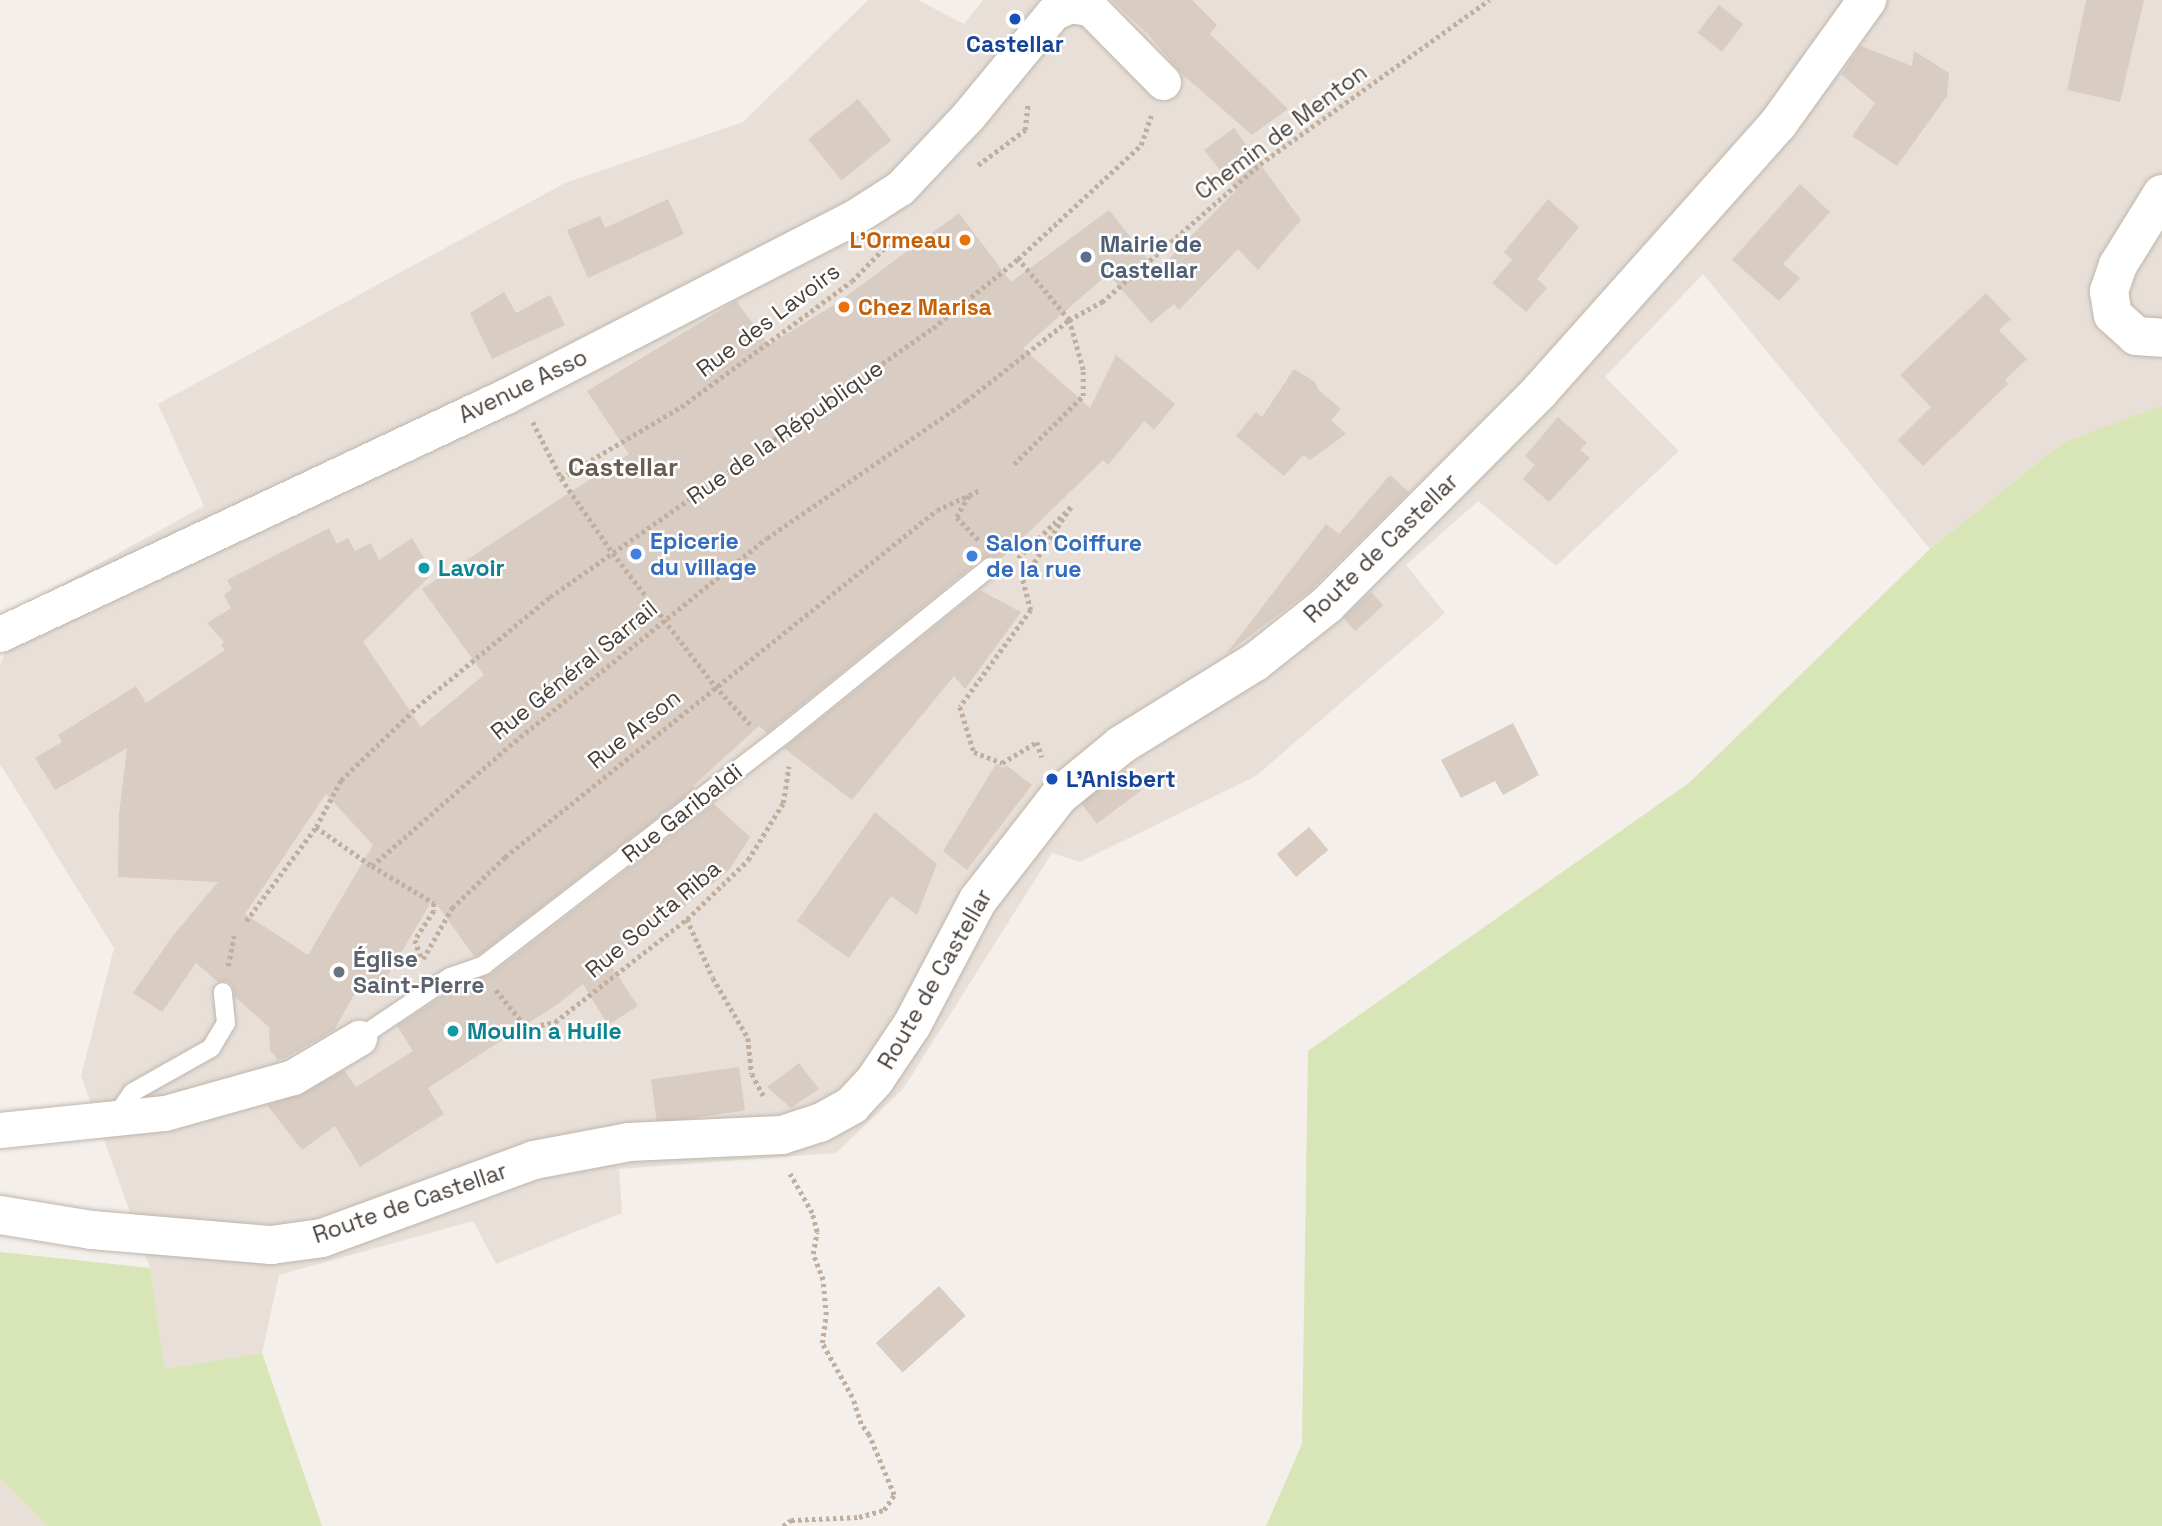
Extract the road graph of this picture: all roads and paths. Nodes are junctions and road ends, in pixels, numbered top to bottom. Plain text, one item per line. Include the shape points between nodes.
1 (1489, 0) edge
2 (1867, 0) edge
3 (1002, 74) junction
4 (1163, 82) joint
5 (969, 171) dead end
6 (2162, 194) edge
7 (898, 234) dead end
8 (1018, 259) junction
9 (1102, 302) joint
10 (1069, 320) junction
11 (2162, 338) edge
12 (527, 410) dead end
13 (1014, 464) dead end
14 (561, 478) junction
15 (981, 490) dead end
16 (970, 495) junction
17 (613, 554) junction
18 (990, 566) junction
19 (662, 621) junction
20 (0, 635) edge
21 (715, 686) junction
22 (785, 733) junction
23 (769, 745) junction
24 (1046, 768) dead end
25 (316, 827) junction
26 (372, 866) junction
27 (687, 919) junction
28 (246, 921) dead end
29 (422, 960) junction
30 (484, 965) junction
31 (413, 968) dead end
32 (223, 992) dead end
33 (359, 1038) joint
34 (116, 1116) junction
35 (0, 1130) edge
36 (782, 1135) junction
37 (0, 1215) edge
38 (783, 1526) edge

1 - 9 path, Chemin de Menton via 1261,164
2 - 36 street, Route de Castellar via 1778,124 1549,381 1327,605 1255,662 1121,745 1059,796 978,900 912,1025 875,1080 852,1105 820,1123
3 - 4 street, Avenue Asso via 1053,13 1070,5 1090,8
3 - 5 path via 1028,101 1025,130
3 - 20 street, Avenue Asso via 900,188 853,218 506,396
4 - 8 path, Rue de la République via 1141,145
6 - 11 street via 2118,265 2109,291 2113,315 2136,336
7 - 14 path, Rue des Lavoirs via 852,281 681,407
8 - 10 path
8 - 17 path, Rue de la République via 933,328
9 - 10 path, Rue Général Sarrail
10 - 13 path via 1083,370 1083,396
10 - 19 path, Rue Général Sarrail via 967,401 767,538
12 - 14 path
14 - 17 path
15 - 16 path, Rue Arson
16 - 18 path via 957,517 992,554
16 - 21 path, Rue Arson via 937,510
17 - 19 path
17 - 25 path, Rue de la République via 550,597 417,707 341,780
18 - 22 lane, Rue Garibaldi
18 - 24 path via 1012,564 1071,508 1023,580 1031,610 960,707 974,752 1002,763 1037,742
19 - 21 path
19 - 26 path, Rue Général Sarrail via 457,789
21 - 23 path
21 - 29 path, Rue Arson via 505,857 452,908
22 - 23 lane, Rue Garibaldi
22 - 27 path, Rue Souta Riba via 790,772 783,803 748,860
23 - 30 lane, Rue Garibaldi
25 - 26 path
25 - 28 path, Rue de la République
26 - 29 path via 434,903 434,911 415,940
27 - 30 path, Rue Souta Riba via 555,1022 527,1028 485,976
27 - 36 path via 713,978 748,1038 752,1073
29 - 31 path, Rue Arson
30 - 33 lane, Rue Garibaldi via 450,977
32 - 34 lane via 226,1023 211,1048 133,1092
33 - 34 street via 293,1077 165,1113
34 - 35 street
36 - 37 street, Route de Castellar via 629,1142 534,1160 323,1238 271,1245 92,1230
36 - 38 path via 790,1173 817,1232 813,1254 823,1280 826,1315 822,1343 852,1397 894,1495 884,1510 859,1517 791,1520

